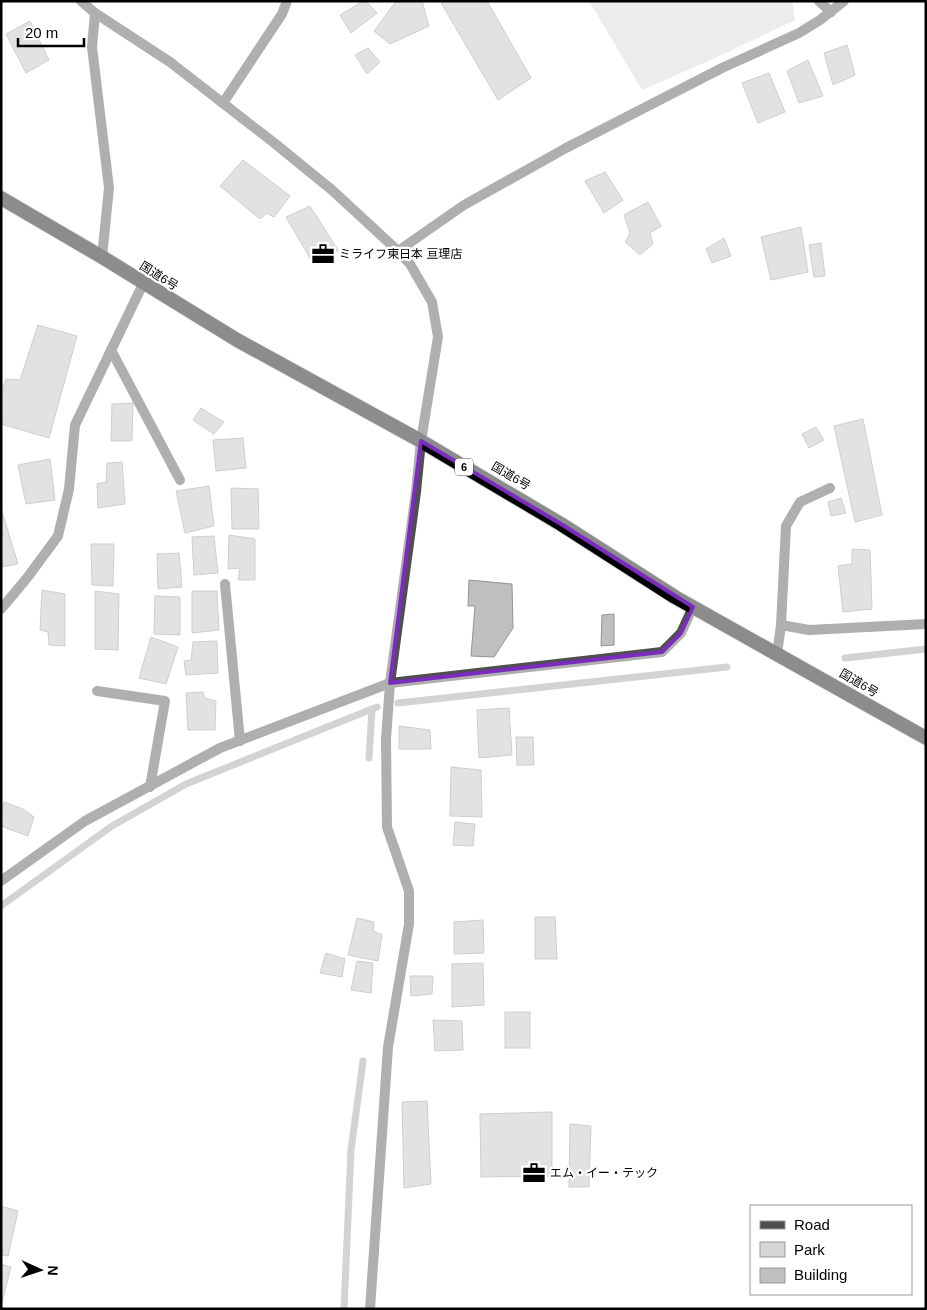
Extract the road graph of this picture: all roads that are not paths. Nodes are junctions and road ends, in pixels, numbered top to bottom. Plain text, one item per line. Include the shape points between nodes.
1 (81, 1) edge
2 (287, 1) edge
3 (819, 1) edge
4 (844, 1) edge
5 (95, 12) junction
6 (831, 12) junction
7 (223, 103) junction
8 (1, 198) edge
9 (398, 251) junction
10 (102, 257) junction
11 (143, 284) junction
12 (111, 350) junction
13 (421, 441) junction
14 (180, 480) dead end
15 (830, 488) dead end
16 (225, 584) dead end
17 (694, 607) junction
18 (1, 609) edge
19 (926, 624) edge
20 (781, 625) junction
21 (777, 654) junction
22 (390, 683) junction
23 (97, 691) dead end
24 (926, 738) edge
25 (240, 741) junction
26 (150, 787) junction
27 (1, 882) edge
28 (370, 1309) edge

1 - 5 street
2 - 7 street via 282,14
3 - 6 street
4 - 6 street
5 - 7 street via 170,62
5 - 10 street via 92,47 109,188
6 - 9 street via 799,33 722,68 566,148 464,205
7 - 9 street via 332,190
8 - 10 highway, 国道6号 / 6
9 - 13 street via 410,264 432,302 438,337
10 - 11 highway, 国道6号 / 6
11 - 12 street
11 - 13 highway, 国道6号 / 6 via 237,340
12 - 14 street
12 - 18 street via 75,425 69,489 58,536
13 - 17 highway, 国道6号 / 6
13 - 22 street
15 - 20 street via 800,502 786,526
16 - 25 street
17 - 21 highway, 国道6号 / 6
17 - 22 street via 681,634 662,652
19 - 20 street via 809,630
20 - 21 street
21 - 24 highway, 国道6号 / 6
22 - 25 street
22 - 28 street via 386,739 387,827 409,891 409,924 388,1047
23 - 26 street via 165,701
25 - 26 street via 220,748
26 - 27 street via 85,822

